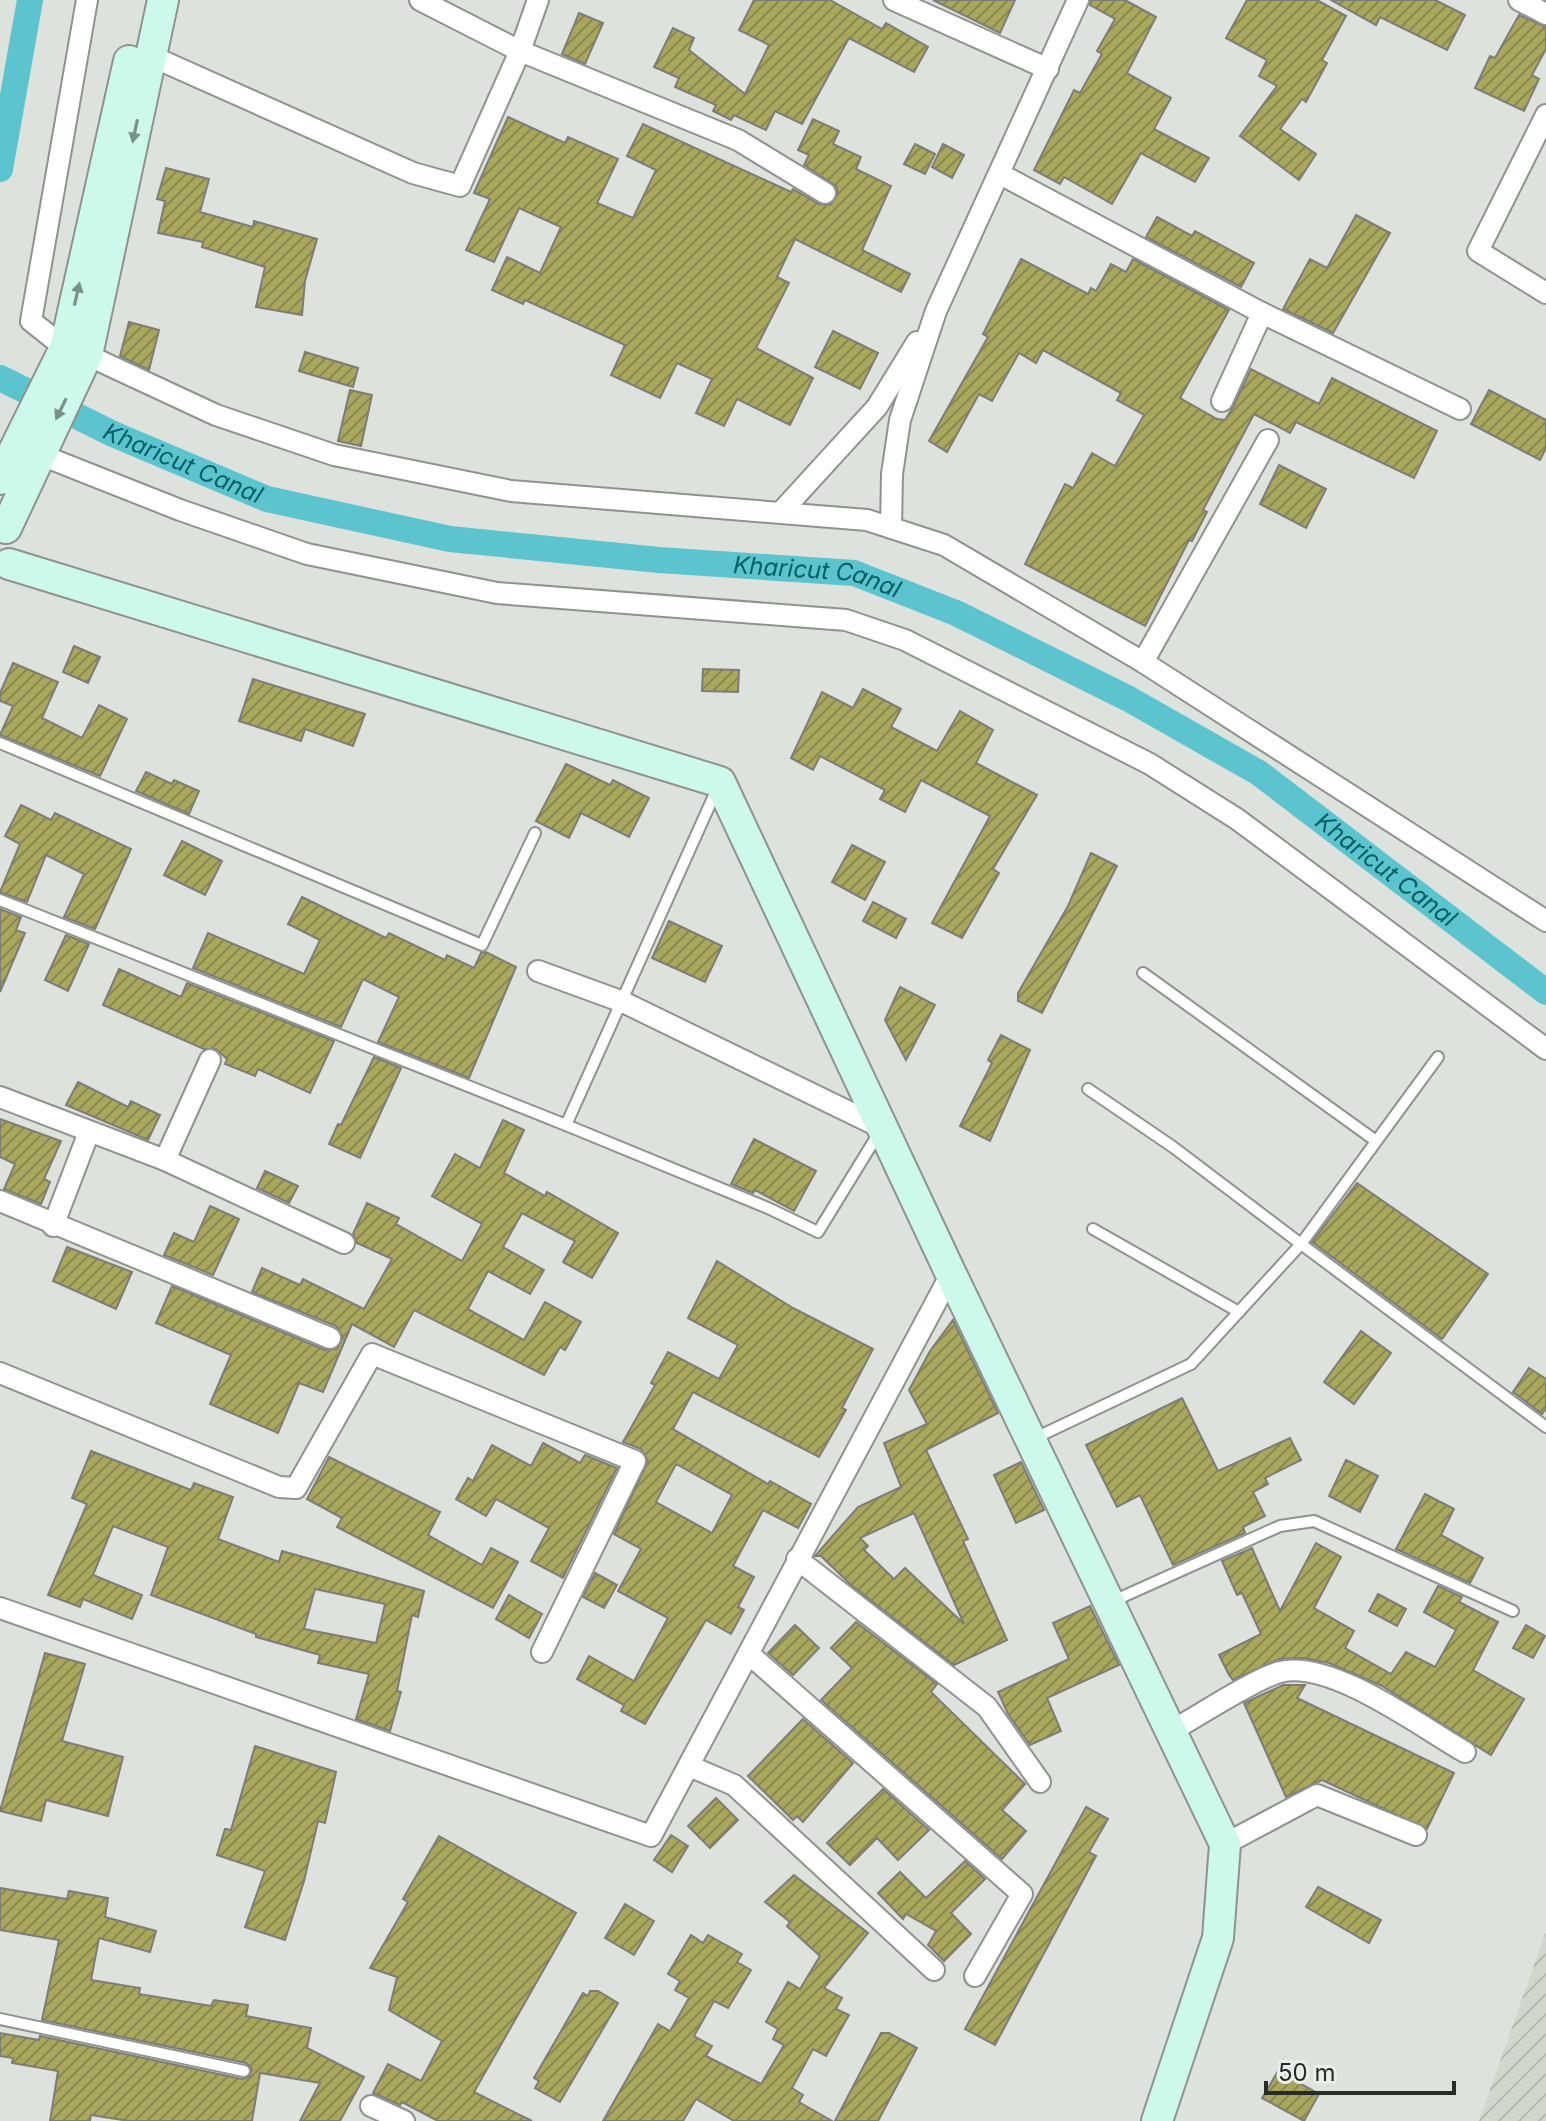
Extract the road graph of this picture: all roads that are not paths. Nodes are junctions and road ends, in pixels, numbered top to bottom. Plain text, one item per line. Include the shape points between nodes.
1 (87, 0) edge
2 (142, 0) edge
3 (163, 0) edge
4 (420, 0) edge
5 (538, 0) edge
6 (894, 0) edge
7 (1078, 0) edge
8 (1519, 0) edge
9 (1546, 14) edge
10 (520, 51) junction
11 (151, 56) junction
12 (1048, 69) junction
13 (1546, 115) edge
14 (1000, 174) junction
15 (825, 193) dead end
16 (1546, 293) edge
17 (936, 311) junction
18 (1262, 313) junction
19 (71, 362) junction
20 (1222, 401) dead end
21 (1460, 409) dead end
22 (1268, 440) dead end
23 (24, 442) edge
24 (0, 479) edge
25 (781, 512) junction
26 (3, 526) edge
27 (891, 528) junction
28 (4, 569) edge
29 (1143, 662) junction
30 (0, 743) edge
31 (720, 782) junction
32 (535, 833) dead end
33 (0, 900) edge
34 (1546, 921) edge
35 (538, 971) dead end
36 (1143, 973) dead end
37 (623, 1002) junction
38 (1546, 1049) edge
39 (1438, 1057) dead end
40 (210, 1060) dead end
41 (1088, 1089) dead end
42 (0, 1097) edge
43 (566, 1125) junction
44 (882, 1128) junction
45 (89, 1132) junction
46 (1376, 1141) junction
47 (165, 1160) junction
48 (0, 1201) edge
49 (53, 1226) junction
50 (1093, 1229) dead end
51 (344, 1243) dead end
52 (1301, 1244) junction
53 (951, 1274) junction
54 (1239, 1312) junction
55 (330, 1338) dead end
56 (0, 1373) edge
57 (1546, 1427) edge
58 (1031, 1439) junction
59 (797, 1559) junction
60 (1109, 1603) junction
61 (0, 1608) edge
62 (1513, 1611) dead end
63 (542, 1652) dead end
64 (749, 1654) junction
65 (1171, 1731) junction
66 (1465, 1752) dead end
67 (689, 1766) junction
68 (1040, 1782) dead end
69 (1416, 1835) dead end
70 (1225, 1844) junction
71 (934, 1970) dead end
72 (975, 1976) dead end
73 (0, 2019) edge
74 (244, 2071) dead end
75 (371, 2106) dead end
76 (404, 2121) edge
77 (1157, 2121) edge

1 - 19 street via 31,321
19 -> 2 street
3 - 11 street
4 - 10 street
5 - 10 street
6 - 12 street
7 - 12 street
8 - 9 street
10 - 11 street via 460,186 413,173
10 - 15 street via 738,140
11 -> 19 street
12 - 14 street
13 - 16 street via 1478,251
14 - 17 street
14 - 18 street
17 - 25 street via 877,407
17 - 27 street via 900,420
18 - 20 street
18 - 21 street
19 - 23 street
19 - 25 street via 334,455 511,491
22 - 29 street
23 - 24 street
23 - 26 street
23 - 38 street via 180,510 307,554 497,593 846,620 905,640 1150,764 1237,819
25 - 27 street via 867,520
26 - 28 street via 13,545
27 - 29 street via 944,545
28 - 31 street
29 - 34 street
30 - 32 lane via 482,945
31 - 37 lane
31 - 44 street
33 - 43 lane
35 - 37 street
36 - 46 lane
37 - 43 lane
37 - 44 street
39 - 46 lane
40 - 47 street
41 - 52 lane
42 - 45 street
43 - 44 lane via 818,1232
44 - 53 street
45 - 47 street
45 - 49 street
46 - 52 lane
47 - 51 street
48 - 49 street
49 - 55 street
50 - 54 lane
52 - 54 lane
52 - 57 lane
53 - 58 street
53 - 59 street
54 - 58 lane via 1191,1364
56 - 63 street via 279,1487 296,1488 372,1354 635,1461
58 - 60 street
59 - 64 street
59 - 68 street via 987,1707
60 - 62 lane via 1280,1526 1314,1521
60 - 65 street
61 - 67 street via 651,1836
64 - 67 street
64 - 72 street via 1022,1894
65 - 66 street via 1280,1672 1310,1671 1348,1685
65 - 70 street
67 - 71 street via 734,1785
69 - 70 street via 1317,1795
70 - 77 street via 1218,1938
73 - 74 lane
75 - 76 street

